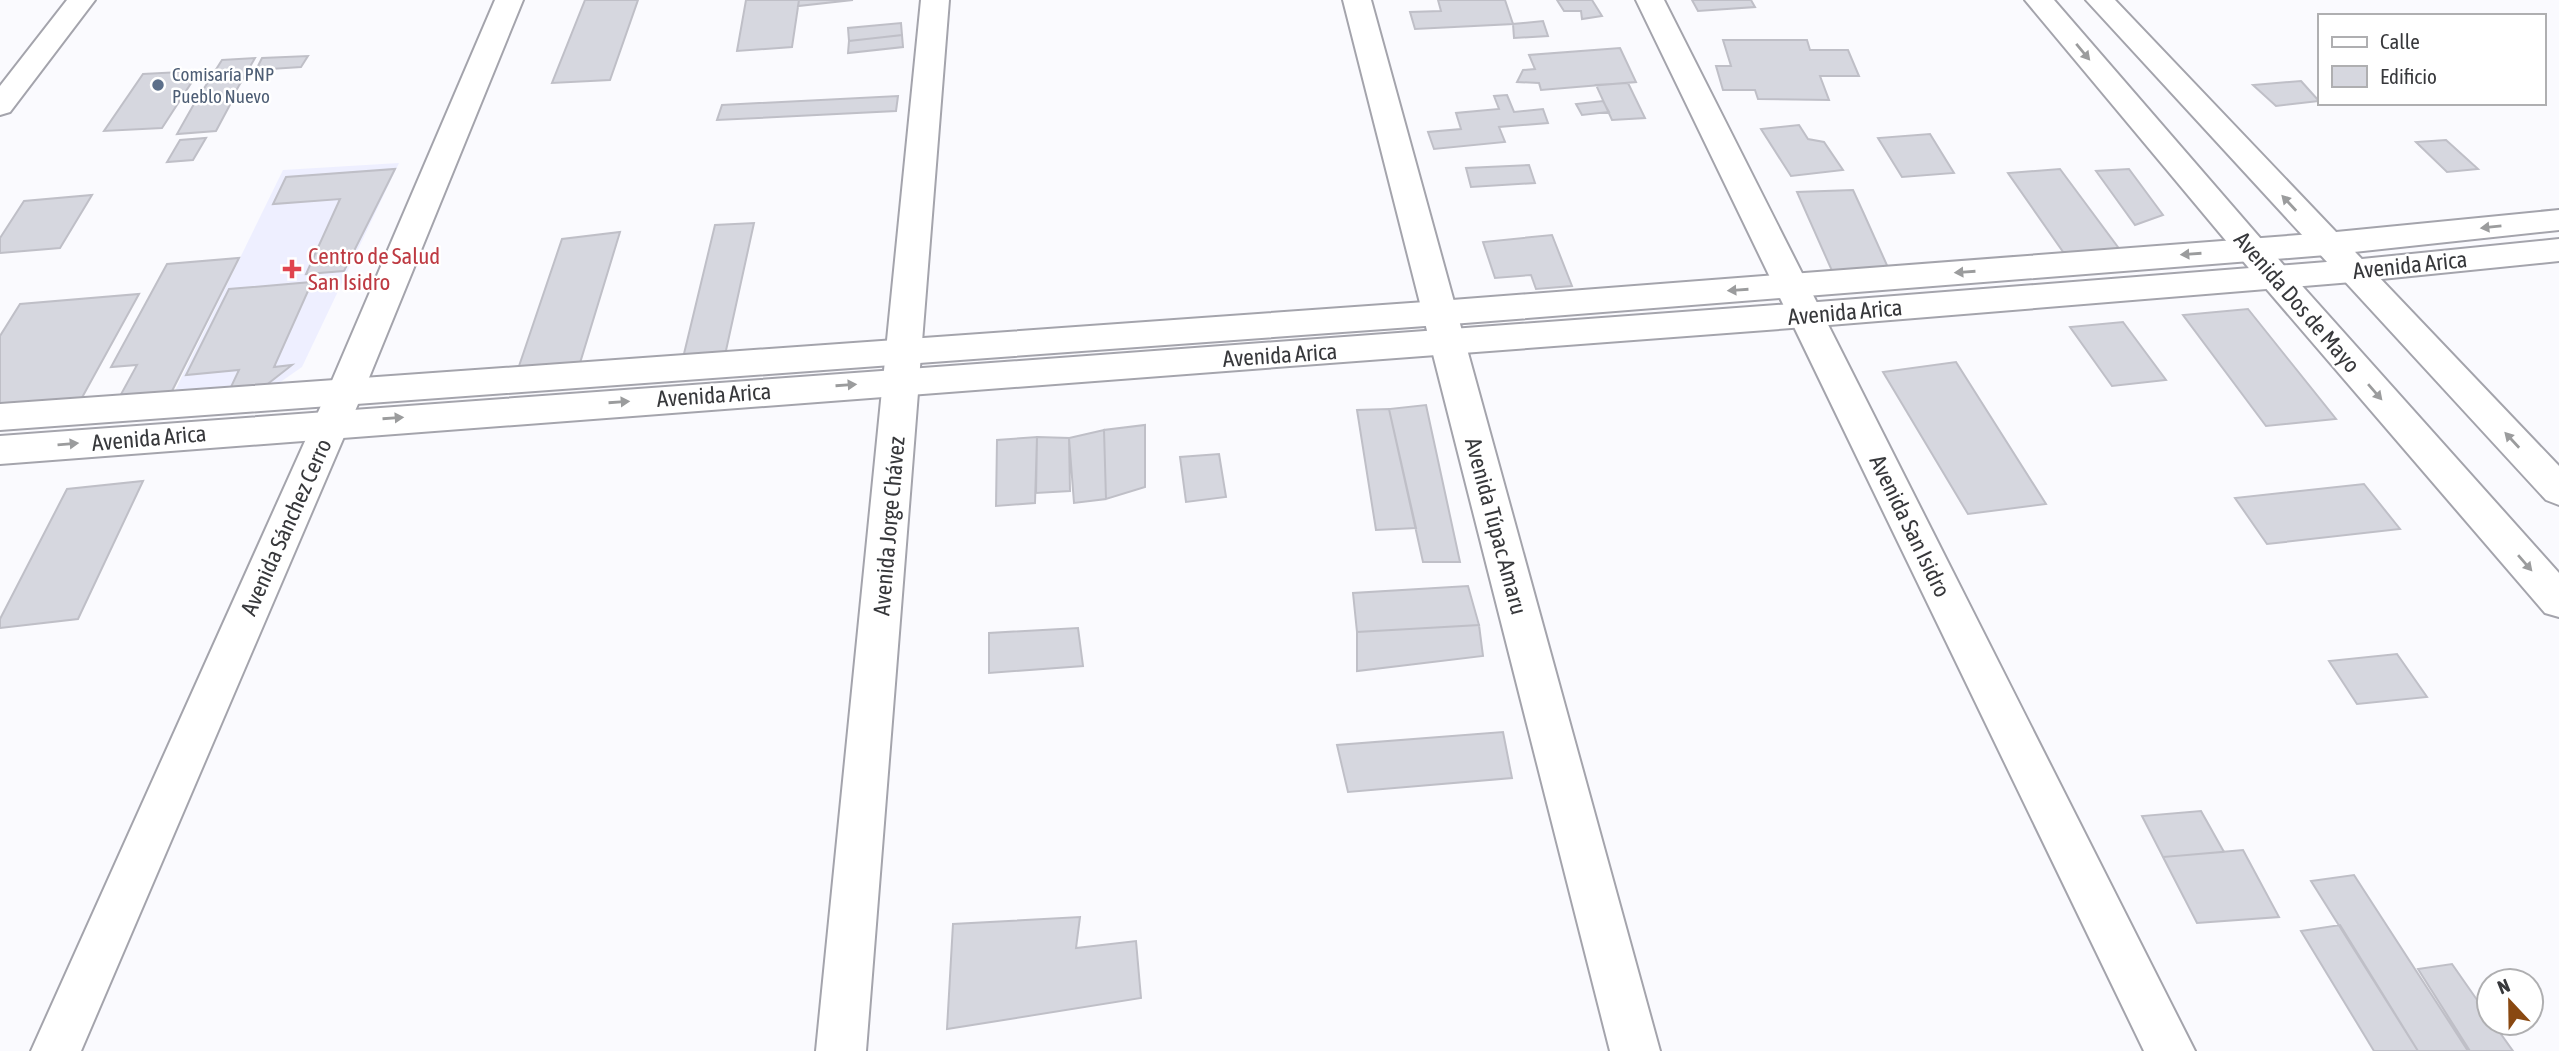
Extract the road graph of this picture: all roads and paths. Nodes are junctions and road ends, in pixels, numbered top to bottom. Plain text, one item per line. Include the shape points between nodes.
1 (81, 0) edge
2 (509, 0) edge
3 (935, 0) edge
4 (1357, 0) edge
5 (1650, 0) edge
6 (2039, 0) edge
7 (2100, 0) edge
8 (0, 106) edge
9 (2559, 220) edge
10 (2326, 244) junction
11 (2252, 250) junction
12 (2559, 250) edge
13 (2352, 271) junction
14 (2274, 277) junction
15 (1798, 300) junction
16 (1443, 328) junction
17 (903, 365) junction
18 (339, 406) junction
19 (0, 416) edge
20 (0, 450) edge
21 (2559, 490) edge
22 (2559, 601) edge
23 (56, 1051) edge
24 (841, 1051) edge
25 (1634, 1051) edge
26 (2170, 1051) edge

1 - 8 street
2 - 18 street, Avenida Sánchez Cerro
3 - 17 street, Avenida Jorge Chávez
4 - 16 street, Avenida Túpac Amaru
5 - 15 street, Avenida San Isidro
6 -> 11 street, Avenida Dos de Mayo
10 -> 7 street
9 -> 10 street, Avenida Arica
10 - 11 street, Avenida Arica
10 - 13 street
11 - 14 street, Avenida Dos de Mayo
11 -> 15 street, Avenida Arica
12 - 13 street, Avenida Arica
13 - 14 street, Avenida Arica
21 -> 13 street
14 - 15 street, Avenida Arica
14 -> 22 street, Avenida Dos de Mayo
15 - 16 street, Avenida Arica
15 - 26 street, Avenida San Isidro
16 - 17 street, Avenida Arica
16 - 25 street, Avenida Túpac Amaru
17 - 18 street, Avenida Arica
17 - 24 street, Avenida Jorge Chávez
18 - 19 street, Avenida Arica
20 -> 18 street, Avenida Arica
18 - 23 street, Avenida Sánchez Cerro

